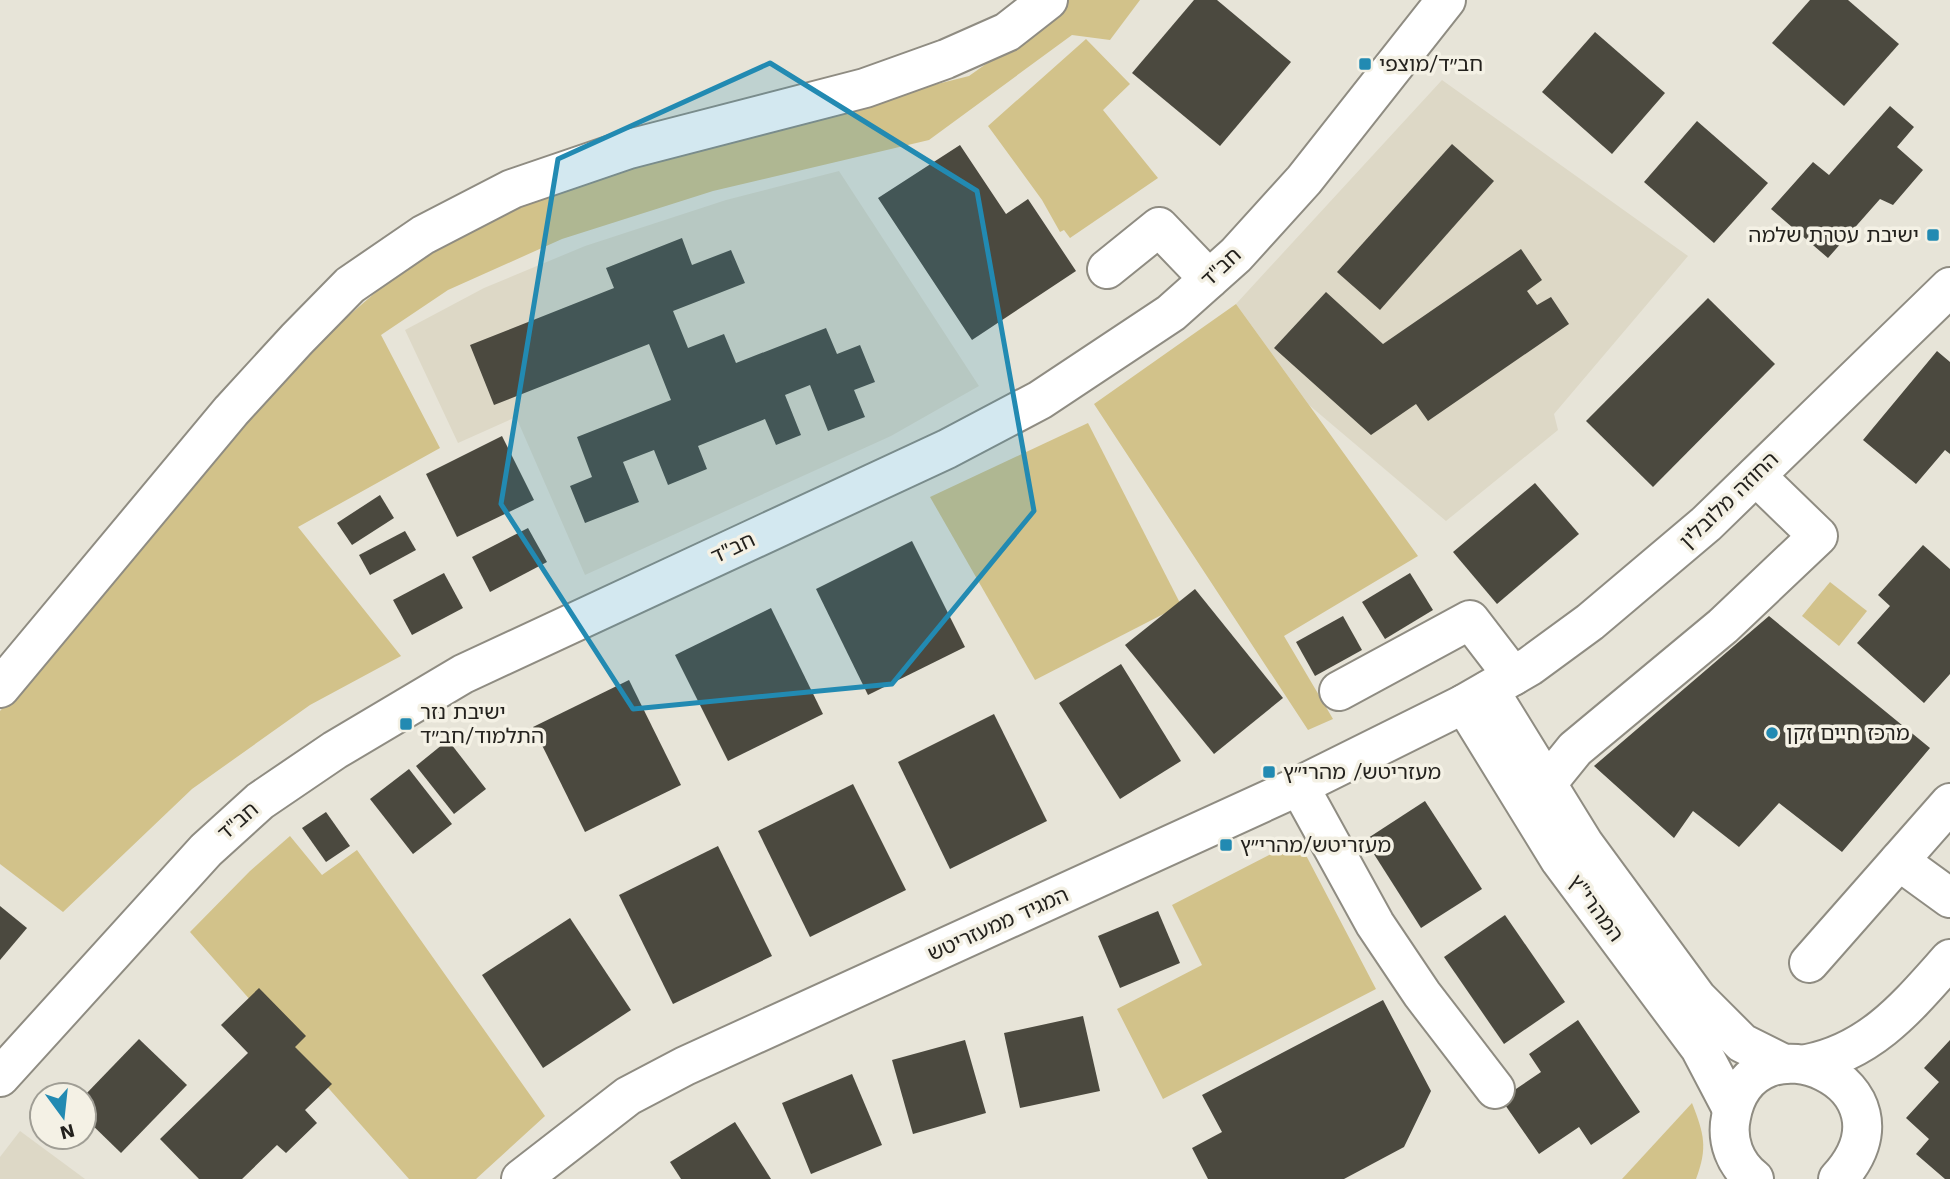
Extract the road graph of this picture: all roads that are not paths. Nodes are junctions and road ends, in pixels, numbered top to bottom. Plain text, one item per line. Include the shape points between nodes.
1 (1048, 0) edge
2 (1446, 0) edge
3 (1107, 269) dead end
4 (1209, 279) junction
5 (1950, 287) edge
6 (1756, 476) junction
7 (0, 688) edge
8 (1488, 690) junction
9 (1339, 691) dead end
10 (1299, 786) junction
11 (1545, 786) junction
12 (1950, 803) edge
13 (1899, 861) junction
14 (1950, 898) edge
15 (1950, 959) edge
16 (1809, 963) dead end
17 (1899, 1015) junction
18 (1796, 1064) junction
19 (0, 1076) edge
20 (1494, 1089) dead end
21 (1860, 1126) junction
22 (1729, 1145) edge
23 (521, 1179) edge
24 (1754, 1179) edge
25 (1838, 1179) edge
26 (1874, 1179) edge

1 - 7 street via 1007,32 946,59 865,88 629,149 512,188 423,235 350,285 298,339 231,411
2 - 4 street, חב"ד via 1304,180
3 - 4 street via 1159,227
4 - 19 street, חב"ד via 1171,313 1040,400 947,449 463,674 335,750 260,801 206,850
5 - 6 street, החוזה מלובלין
6 - 8 street, החוזה מלובלין via 1611,605
6 - 11 street via 1818,536 1723,626 1575,749
8 - 9 street via 1470,620
8 - 10 street, המגיד ממעזריטש
8 - 11 street, המהרי"ץ
8 - 22 street, המהרי"ץ via 1560,860 1700,1048
10 - 20 street via 1375,924
10 - 23 street, המגיד ממעזריטש via 685,1066 628,1096
11 - 18 street, המהרי"ץ via 1697,998 1742,1044
12 - 13 street
13 - 14 street
13 - 16 street
15 - 17 street
17 - 18 street via 1836,1058
17 - 21 street via 1874,1062
18 - 21 street, המהרי"ץ via 1825,1070 1841,1081 1853,1096
18 - 22 street via 1752,1080
21 - 25 street via 1849,1168
21 - 26 street
22 - 24 street, המהרי"ץ

